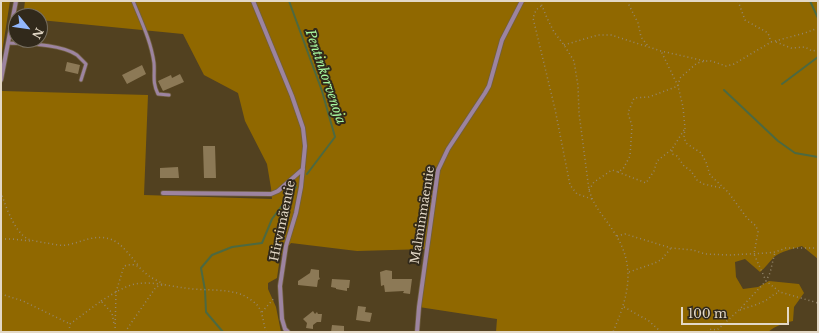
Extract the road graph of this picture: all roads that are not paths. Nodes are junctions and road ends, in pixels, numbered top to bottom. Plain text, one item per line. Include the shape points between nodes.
1 (133, 1) edge
2 (253, 1) edge
3 (522, 1) edge
4 (48, 47) edge
5 (8, 48) edge
6 (1, 80) edge
7 (81, 80) dead end
8 (169, 96) dead end
9 (303, 169) junction
10 (162, 193) dead end
11 (288, 332) edge
12 (417, 332) edge

1 - 8 lane via 148,36 154,63 154,86 158,94
2 - 9 street, Hirvimäentie via 303,128
3 - 12 street, Malminmäentie via 502,40 489,86 448,149 438,170
4 - 7 lane via 68,51 86,64
5 - 6 street
9 - 10 street via 271,194
9 - 11 street, Hirvimäentie via 296,212 286,246 280,291 282,319

